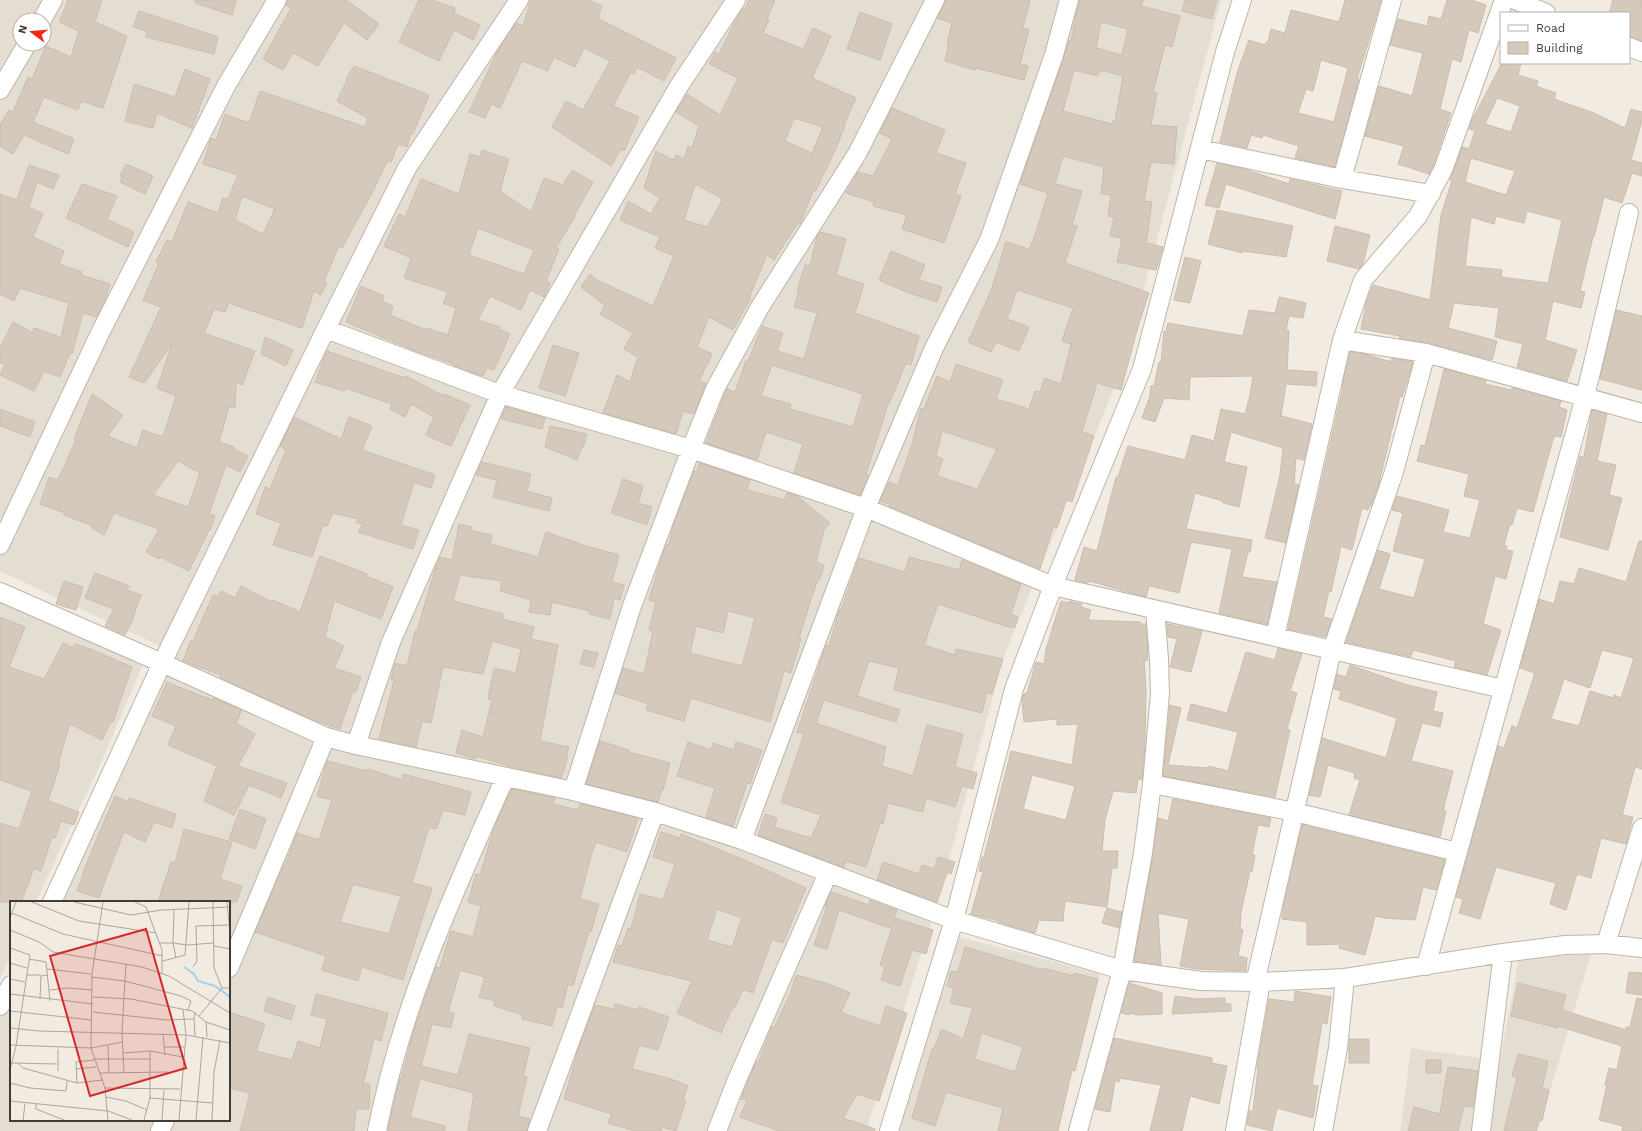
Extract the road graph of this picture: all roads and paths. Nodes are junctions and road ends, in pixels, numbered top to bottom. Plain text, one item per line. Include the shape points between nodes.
1 (52, 0) edge
2 (277, 0) edge
3 (519, 0) edge
4 (736, 0) edge
5 (935, 0) edge
6 (1070, 0) edge
7 (1242, 0) edge
8 (1392, 0) edge
9 (1504, 0) edge
10 (1515, 0) edge
11 (46, 12) edge
12 (1544, 12) edge
13 (1630, 47) edge
14 (22, 52) edge
15 (1642, 52) edge
16 (0, 90) edge
17 (1200, 149) junction
18 (1342, 179) junction
19 (1432, 194) junction
20 (1629, 213) dead end
21 (326, 329) junction
22 (1342, 340) junction
23 (1426, 353) junction
24 (500, 394) junction
25 (1585, 397) junction
26 (1642, 412) edge
27 (691, 449) junction
28 (866, 508) junction
29 (0, 545) edge
30 (1053, 586) junction
31 (0, 592) edge
32 (1155, 610) junction
33 (1275, 637) junction
34 (1332, 650) junction
35 (162, 663) junction
36 (1503, 689) junction
37 (326, 737) junction
38 (356, 745) junction
39 (505, 778) junction
40 (1152, 784) junction
41 (573, 791) junction
42 (655, 812) junction
43 (1294, 812) junction
44 (1642, 828) edge
45 (742, 840) junction
46 (1457, 852) junction
47 (828, 873) junction
48 (52, 901) edge
49 (954, 920) junction
50 (1606, 944) junction
51 (1642, 948) edge
52 (1503, 953) junction
53 (230, 966) edge
54 (1426, 966) junction
55 (1122, 970) junction
56 (1345, 978) junction
57 (1258, 982) junction
58 (10, 987) edge
59 (0, 1006) edge
60 (165, 1121) edge
61 (160, 1131) edge
62 (377, 1131) edge
63 (537, 1131) edge
64 (717, 1131) edge
65 (889, 1131) edge
66 (1078, 1131) edge
67 (1234, 1131) edge
68 (1323, 1131) edge
69 (1481, 1131) edge

1 - 11 street
2 - 29 street via 226,86 197,142 101,331
3 - 21 street via 407,168
4 - 24 street via 679,86
5 - 27 street via 857,154 760,307 719,382
6 - 28 street via 1054,55 989,240 934,348
7 - 17 street via 1225,52
8 - 18 street
9 - 19 street
10 - 12 street
13 - 15 street
14 - 16 street
17 - 18 street
17 - 30 street via 1142,369
18 - 19 street
19 - 22 street via 1418,216 1363,280
20 - 25 street
21 - 24 street
21 - 35 street
22 - 23 street
22 - 33 street
23 - 25 street
23 - 34 street via 1394,472
24 - 27 street
24 - 38 street via 391,642
25 - 26 street
25 - 36 street
27 - 28 street
27 - 41 street via 632,606
28 - 30 street
28 - 45 street
30 - 32 street
30 - 49 street via 1014,689
31 - 35 street
32 - 33 street
32 - 40 street via 1160,694
33 - 34 street
34 - 36 street
34 - 43 street
35 - 37 street
35 - 48 street
36 - 46 street
37 - 38 street
37 - 53 street
38 - 39 street
39 - 41 street
39 - 62 street via 447,909 398,1041
40 - 43 street
40 - 55 street via 1143,853
41 - 42 street
42 - 45 street
42 - 63 street
43 - 46 street
43 - 57 street
44 - 50 street
45 - 47 street
46 - 54 street
47 - 49 street
47 - 64 street
49 - 55 street
49 - 65 street
50 - 51 street
50 - 52 street via 1565,945
52 - 54 street
52 - 69 street
54 - 56 street
55 - 57 street via 1201,981
55 - 66 street
56 - 57 street
56 - 68 street via 1338,1048
57 - 67 street
58 - 59 street
60 - 61 street

